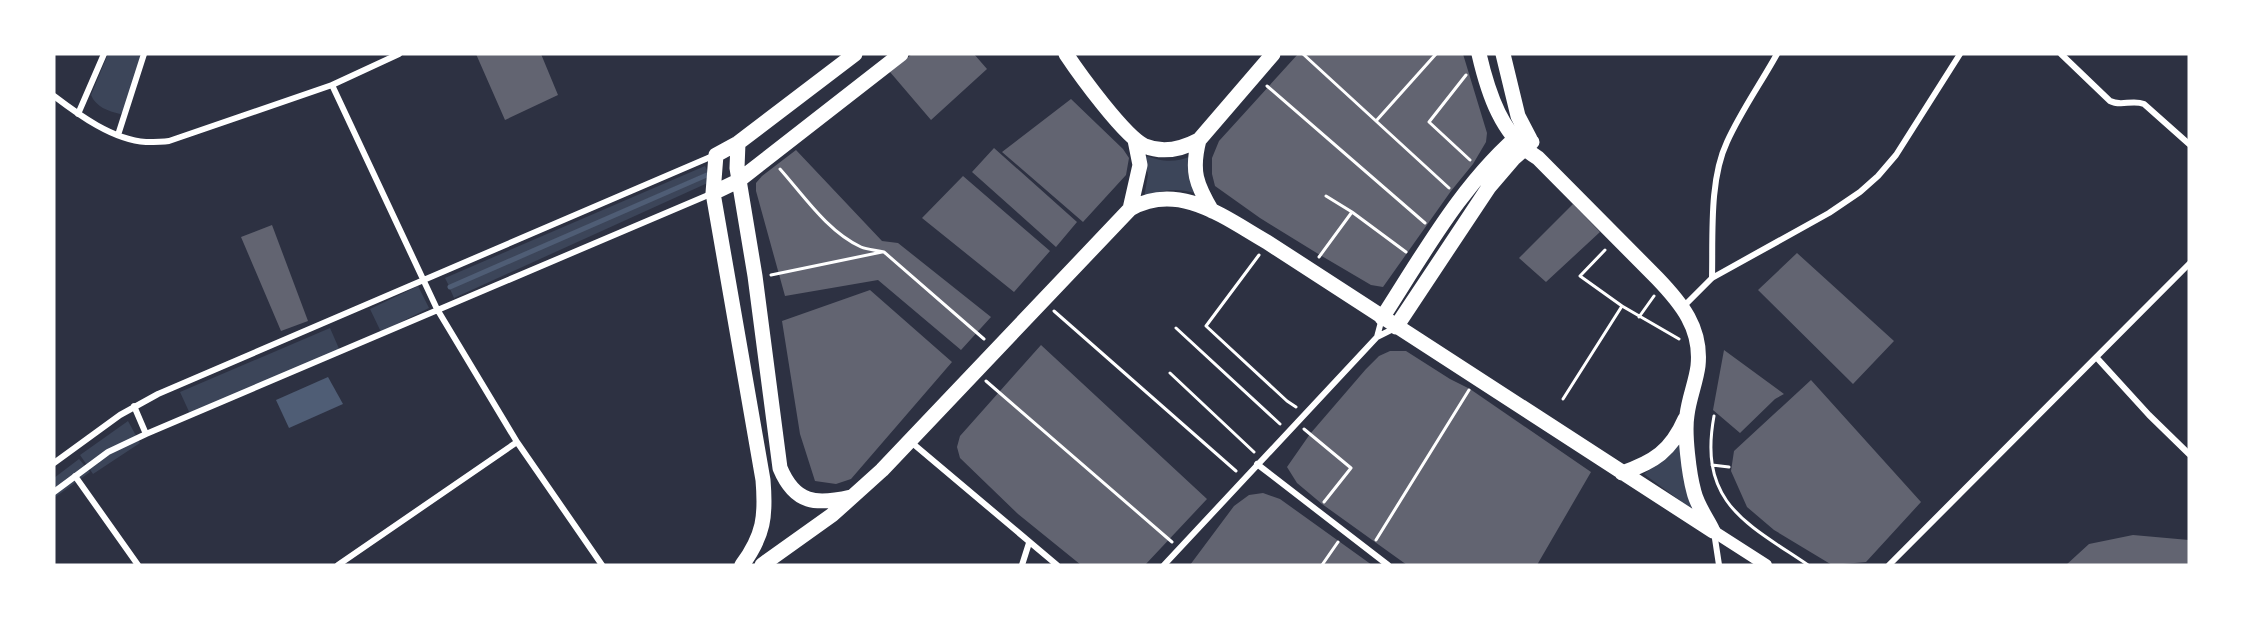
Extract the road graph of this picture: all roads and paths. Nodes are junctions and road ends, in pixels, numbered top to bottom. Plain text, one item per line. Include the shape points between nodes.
1 (104, 54) edge
2 (144, 54) edge
3 (399, 54) edge
4 (855, 54) edge
5 (901, 54) edge
6 (1066, 54) edge
7 (1273, 54) edge
8 (1303, 54) edge
9 (1436, 54) edge
10 (1503, 54) edge
11 (1778, 54) edge
12 (1960, 54) edge
13 (2061, 54) edge
14 (1479, 56) edge
15 (1254, 75) junction
16 (332, 85) junction
17 (54, 96) edge
18 (78, 114) junction
19 (1376, 121) junction
20 (118, 135) junction
21 (1135, 140) junction
22 (1199, 140) junction
23 (1524, 140) junction
24 (738, 143) junction
25 (2189, 144) edge
26 (716, 155) junction
27 (770, 156) junction
28 (1481, 172) junction
29 (738, 181) junction
30 (713, 193) junction
31 (1326, 196) dead end
32 (1461, 199) junction
33 (1130, 209) junction
34 (1212, 211) junction
35 (1352, 212) junction
36 (1438, 233) junction
37 (1267, 242) junction
38 (1611, 243) dead end
39 (884, 252) junction
40 (1419, 261) junction
41 (2189, 264) edge
42 (1310, 271) junction
43 (755, 276) junction
44 (1712, 278) junction
45 (423, 282) junction
46 (1659, 290) dead end
47 (1043, 302) junction
48 (1623, 306) junction
49 (1683, 308) junction
50 (437, 309) junction
51 (1639, 317) junction
52 (1382, 318) junction
53 (1396, 327) junction
54 (1176, 328) dead end
55 (1377, 337) junction
56 (1687, 343) dead end
57 (997, 350) junction
58 (2097, 358) junction
59 (976, 372) junction
60 (1170, 373) dead end
61 (1475, 378) junction
62 (1563, 399) dead end
63 (134, 406) junction
64 (1305, 413) junction
65 (1686, 416) junction
66 (1714, 416) dead end
67 (1296, 423) junction
68 (1288, 432) junction
69 (146, 434) junction
70 (910, 441) junction
71 (517, 442) junction
72 (2189, 454) edge
73 (1260, 461) junction
74 (54, 464) edge
75 (1712, 465) junction
76 (1730, 467) dead end
77 (1622, 473) junction
78 (75, 476) junction
79 (1244, 479) junction
80 (54, 492) edge
81 (854, 496) junction
82 (1317, 511) junction
83 (1713, 531) junction
84 (1345, 533) junction
85 (1029, 543) junction
86 (1179, 549) junction
87 (1369, 552) junction
88 (138, 565) edge
89 (338, 565) edge
90 (602, 565) edge
91 (742, 565) edge
92 (762, 565) edge
93 (1022, 565) edge
94 (1057, 565) edge
95 (1164, 565) edge
96 (1322, 565) edge
97 (1388, 565) edge
98 (1719, 565) edge
99 (1766, 565) edge
100 (1808, 565) edge
101 (1889, 565) edge

1 - 18 street
2 - 20 street
3 - 16 street
4 - 24 main road
5 - 27 main road
6 - 21 main road
7 - 15 main road
8 - 19 path
9 - 19 path
10 - 23 main road
11 - 44 street via 1726,143 1714,197
12 - 44 street via 1896,155 1878,176 1829,213
13 - 25 street via 2109,101 2144,104
14 - 23 main road via 1494,103
14 - 28 path via 1429,122
15 - 22 main road
15 - 36 path
16 - 20 street via 169,141 144,142
16 - 45 street
17 - 18 street
18 - 20 street
19 - 32 path
21 - 22 main road via 1167,150
21 - 33 main road via 1140,165
22 - 34 main road via 1194,170 1199,189
23 - 28 main road
23 - 49 main road
23 - 53 main road
24 - 26 main road
24 - 29 main road
26 - 30 main road
26 - 45 street
27 - 29 main road
27 - 39 path via 843,236 862,248
28 - 32 main road
29 - 30 main road
29 - 43 main road
30 - 50 street
30 - 91 main road via 764,489 765,513 759,538
31 - 35 path
32 - 36 main road
33 - 34 main road via 1163,197
33 - 47 main road
34 - 37 main road
35 - 40 path
35 - 42 path
36 - 40 main road
37 - 42 main road
37 - 64 path via 1206,326
38 - 48 path via 1580,276
39 - 43 path
39 - 57 path
40 - 52 main road
41 - 58 street
42 - 52 main road
43 - 81 main road via 780,468 786,483 813,501 830,502
44 - 49 street
45 - 50 street
45 - 63 street
46 - 51 path
47 - 57 main road
47 - 79 path
48 - 51 path
48 - 62 path
49 - 65 main road via 1695,329 1698,355
50 - 69 street
50 - 71 street
51 - 56 path
52 - 53 main road
52 - 55 street
53 - 55 street
53 - 61 main road
54 - 68 path
55 - 64 street
57 - 59 main road
58 - 72 street
58 - 101 street
59 - 70 main road
59 - 86 path
60 - 73 path
61 - 77 main road
61 - 87 path
63 - 69 street
63 - 74 street
64 - 67 street
65 - 77 main road via 1677,435 1655,460
65 - 83 main road via 1694,493
66 - 75 path via 1710,437
67 - 68 street
67 - 82 path via 1351,468
68 - 73 street
69 - 78 street via 108,452
70 - 81 main road
70 - 85 street
71 - 89 street
71 - 90 street
73 - 79 street
73 - 82 street
75 - 76 path
75 - 100 path via 1729,507
77 - 83 main road
78 - 80 street
78 - 88 street
79 - 86 street
81 - 92 main road
82 - 84 street
83 - 98 street
83 - 99 main road
84 - 87 street
84 - 96 path
85 - 93 street
85 - 94 street
86 - 95 street
87 - 97 street

